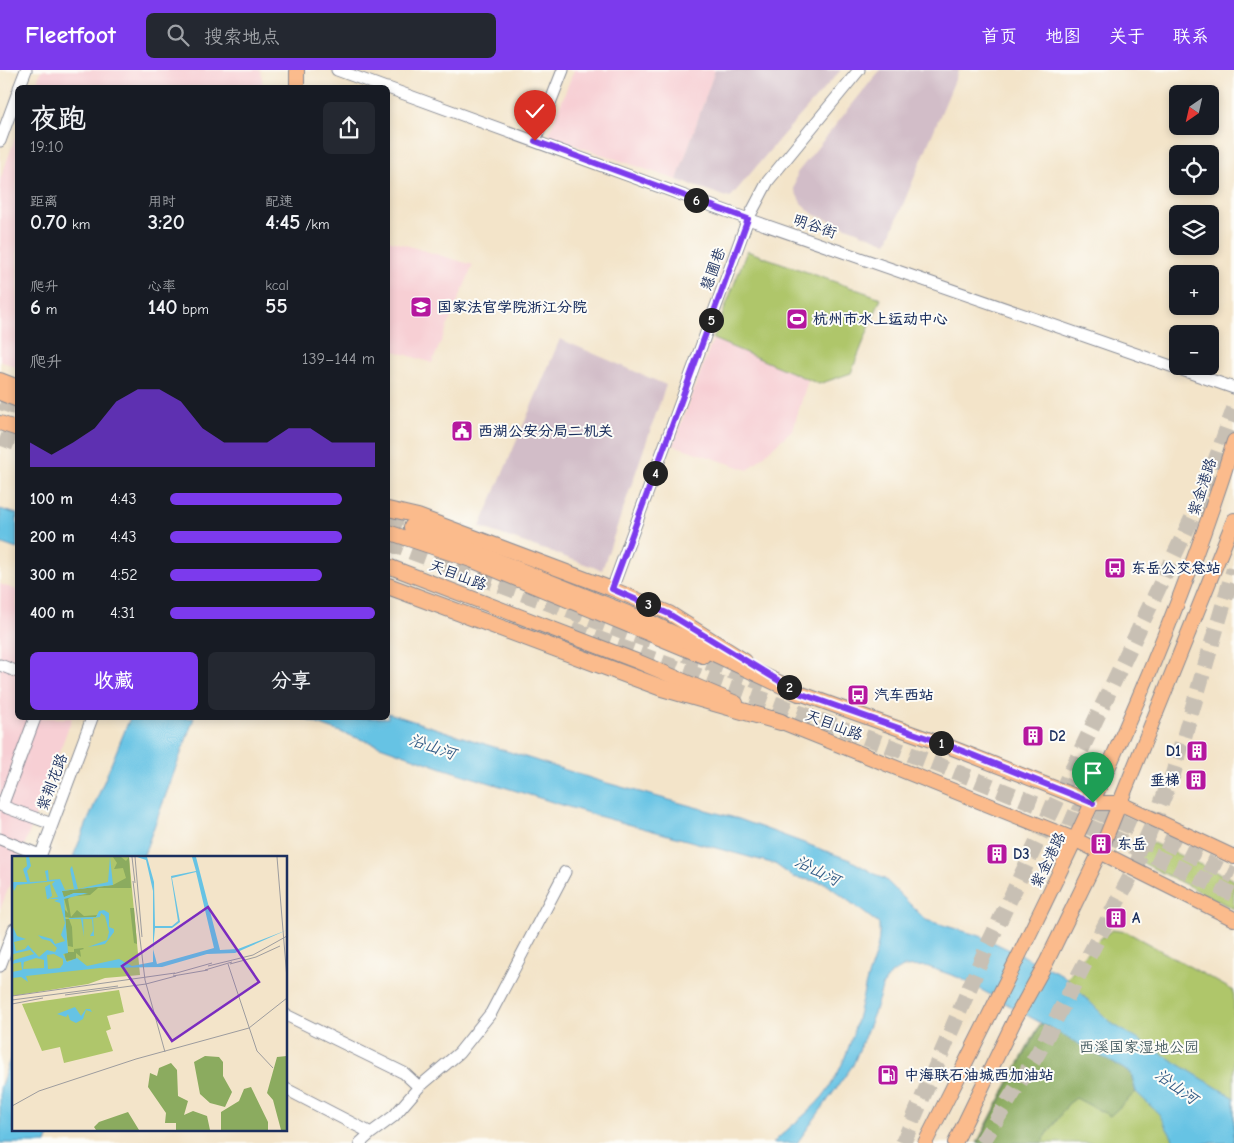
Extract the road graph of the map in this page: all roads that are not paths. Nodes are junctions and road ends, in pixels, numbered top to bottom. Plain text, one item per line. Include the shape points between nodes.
1 (26, 70) edge
2 (297, 70) edge
3 (337, 70) edge
4 (563, 70) edge
5 (859, 70) edge
6 (20, 85) edge
7 (297, 85) edge
8 (379, 85) edge
9 (390, 89) edge
10 (15, 100) edge
11 (0, 141) edge
12 (535, 141) junction
13 (748, 219) junction
14 (0, 380) edge
15 (15, 385) edge
16 (1234, 388) edge
17 (0, 393) edge
18 (15, 399) edge
19 (0, 423) edge
20 (15, 428) edge
21 (1234, 441) edge
22 (390, 509) edge
23 (1234, 520) edge
24 (412, 527) tunnel mouth
25 (390, 533) edge
26 (390, 567) edge
27 (390, 587) edge
28 (612, 589) junction
29 (0, 665) edge
30 (15, 671) edge
31 (799, 693) junction
32 (34, 720) edge
33 (91, 720) edge
34 (781, 722) junction
35 (1093, 803) junction
36 (1119, 803) junction
37 (1, 809) edge
38 (52, 824) junction
39 (0, 840) edge
40 (1076, 840) junction
41 (1100, 852) junction
42 (40, 856) edge
43 (1234, 857) edge
44 (565, 872) dead end
45 (1234, 919) edge
46 (12, 933) edge
47 (0, 966) edge
48 (288, 1016) edge
49 (419, 1087) junction
50 (288, 1090) edge
51 (371, 1132) junction
52 (360, 1143) edge
53 (925, 1143) edge
54 (955, 1143) edge

1 - 6 street
2 - 7 main road
3 - 8 street, 明谷街
4 - 12 street
5 - 13 street, 慧圃巷 via 768,181
9 - 12 street, 明谷街
10 - 11 street
12 - 13 street, 明谷街
13 - 16 street, 明谷街
13 - 28 street, 慧圃巷
14 - 15 main road
17 - 18 main road
19 - 20 main road
21 - 35 main road, 紫金港路 via 1180,598
22 - 28 main road, 天目山路 via 418,516
23 - 36 main road
24 - 31 highway via 650,624
25 - 31 main road, 天目山路 via 471,560 622,624
26 - 34 main road, 天目山路 via 639,662
27 - 34 highway via 662,688
28 - 31 main road, 天目山路 via 669,614
29 - 30 street
31 - 35 main road, 天目山路 via 950,746
32 - 37 street
33 - 38 street, 紫荆花路
34 - 40 main road, 天目山路
35 - 36 main road, 天目山路
35 - 40 main road, 紫金港路
36 - 41 main road
36 - 43 main road, 天目山路
37 - 38 street
38 - 42 street, 紫荆花路
39 - 42 street
40 - 41 main road, 天目山路
40 - 53 main road, 紫金港路
41 - 45 main road, 天目山路
41 - 54 main road
44 - 49 street via 490,1013 459,1053
46 - 47 street
48 - 49 street via 404,1073
49 - 51 street via 399,1110
50 - 51 street
51 - 52 street

